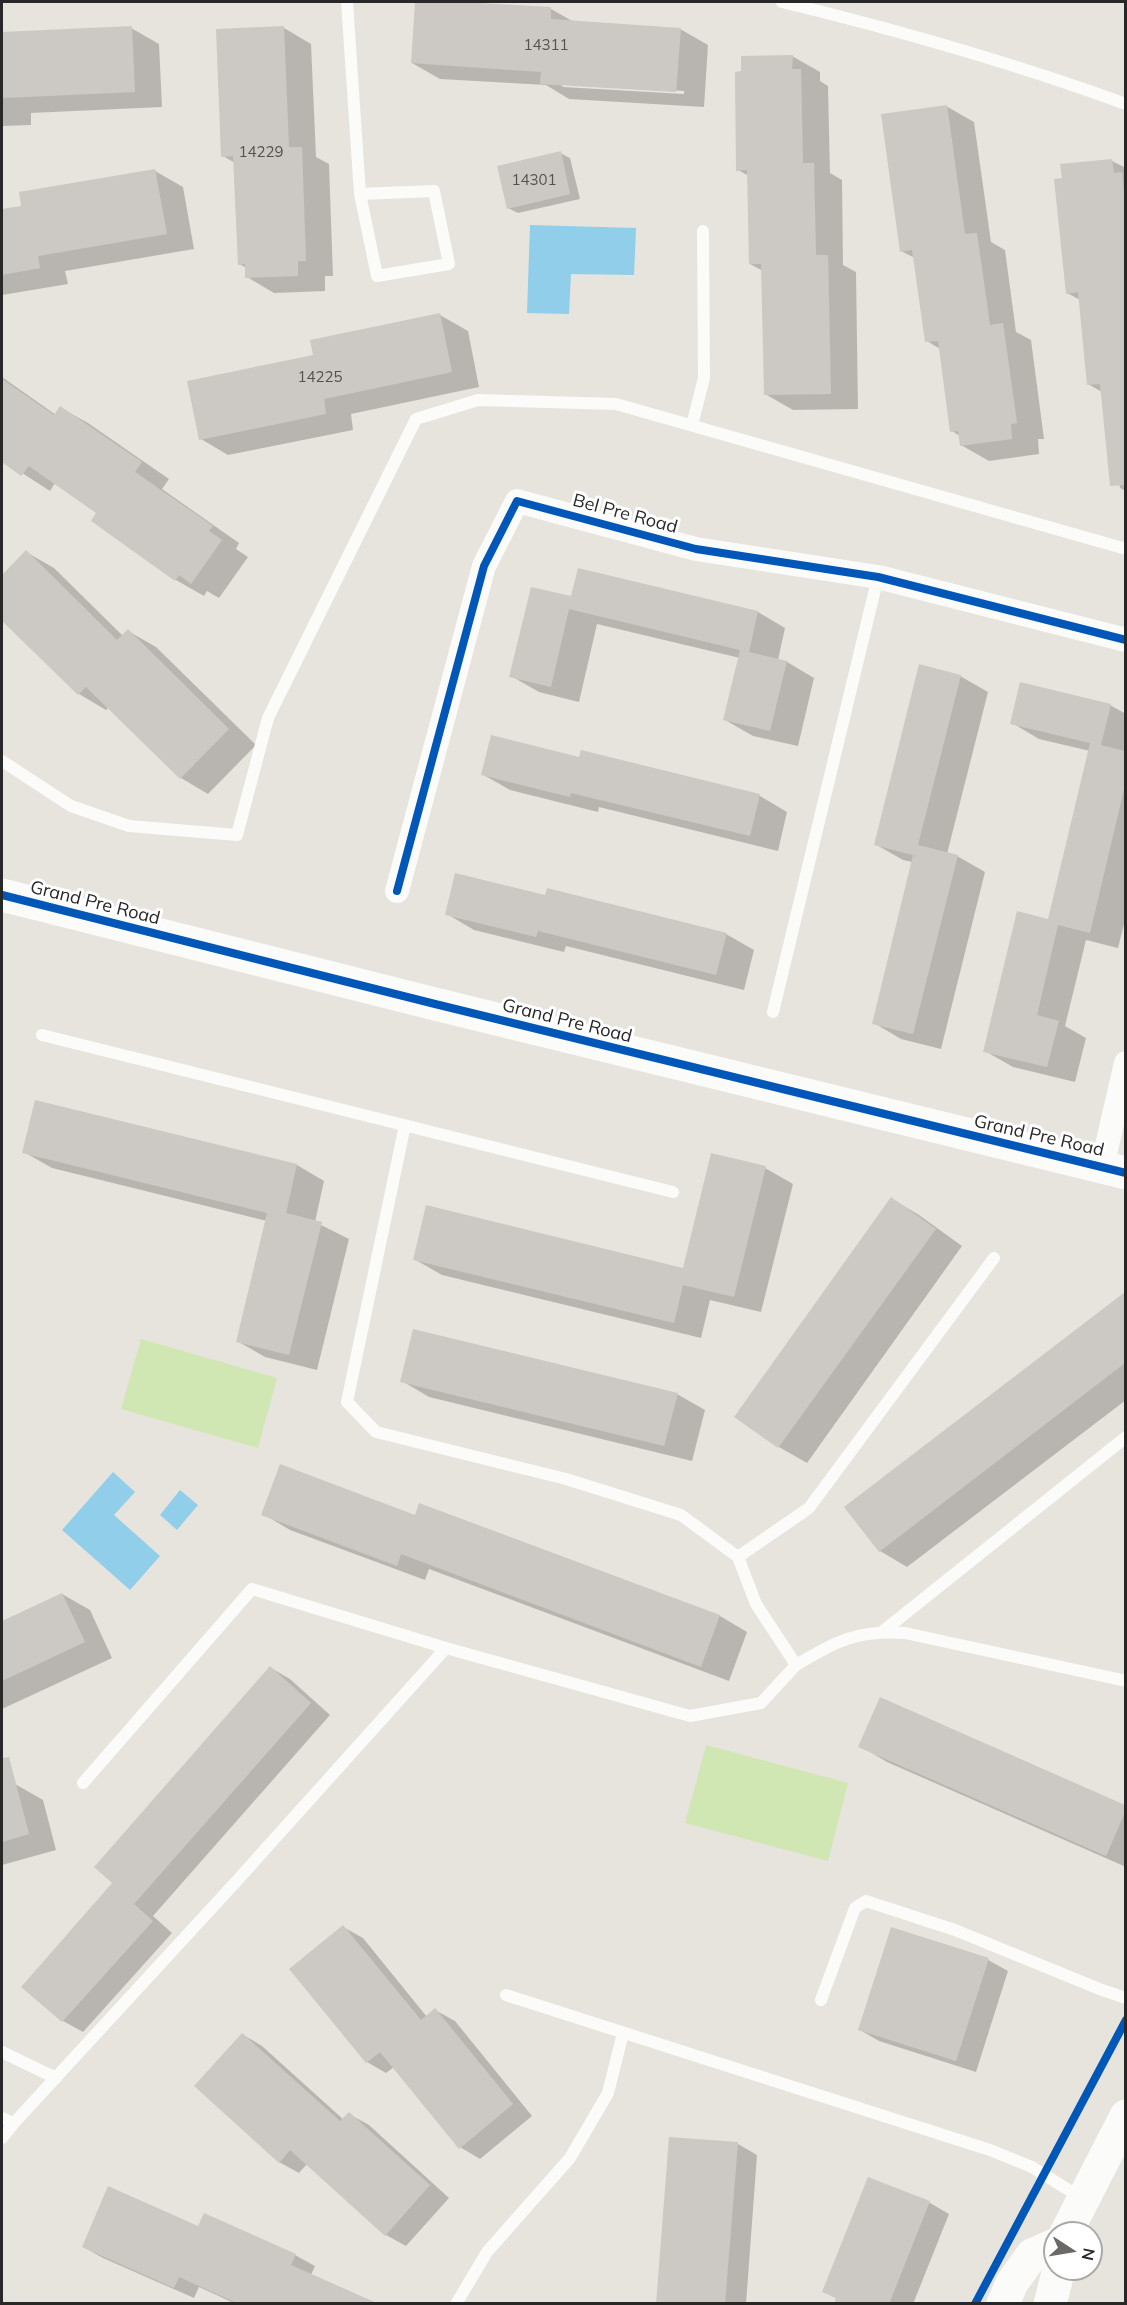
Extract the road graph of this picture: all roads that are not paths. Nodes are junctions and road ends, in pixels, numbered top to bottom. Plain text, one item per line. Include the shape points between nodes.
1 (347, 2) edge
2 (782, 2) edge
3 (1125, 104) edge
4 (360, 194) junction
5 (703, 231) dead end
6 (692, 425) junction
7 (1125, 549) edge
8 (878, 577) junction
9 (1125, 640) edge
10 (2, 761) edge
11 (397, 891) dead end
12 (2, 895) edge
13 (773, 1012) dead end
14 (42, 1035) dead end
15 (1125, 1063) edge
16 (405, 1125) junction
17 (1114, 1170) edge
18 (673, 1192) dead end
19 (994, 1258) dead end
20 (1125, 1437) edge
21 (738, 1557) junction
22 (882, 1632) junction
23 (446, 1648) junction
24 (796, 1665) junction
25 (1125, 1680) edge
26 (83, 1783) dead end
27 (506, 1995) dead end
28 (1125, 1998) edge
29 (821, 2000) dead end
30 (623, 2033) junction
31 (2, 2052) edge
32 (56, 2078) junction
33 (1125, 2116) edge
34 (8, 2120) edge
35 (2, 2138) edge
36 (1084, 2199) junction
37 (1072, 2221) edge
38 (1043, 2251) edge
39 (1056, 2281) edge
40 (456, 2304) edge
41 (1004, 2304) edge
42 (1050, 2304) edge

1 - 4 lane
2 - 3 lane via 879,25
4 - 4 lane via 434,190 449,264 377,276
5 - 6 lane via 704,378
6 - 7 lane
6 - 10 lane via 616,404 478,400 416,419 268,718 237,835 129,826 71,806
8 - 9 street, Bel Pre Road
8 - 11 street, Bel Pre Road via 696,549 517,501 483,566
8 - 13 lane
12 - 17 street, Grand Pre Road
14 - 16 lane
15 - 17 street
16 - 18 lane
16 - 21 lane via 347,1402 376,1432 566,1479 681,1515
19 - 21 lane via 809,1508
20 - 22 lane
21 - 24 lane via 756,1604
22 - 24 lane via 835,1642
22 - 25 lane via 905,1633
23 - 24 lane via 690,1716 761,1702
23 - 26 lane via 252,1588
23 - 32 lane
27 - 30 lane
28 - 29 lane via 955,1930 866,1900 855,1908
30 - 36 lane via 990,2150 1032,2167
30 - 40 lane via 608,2093 570,2158 488,2252
31 - 32 lane
32 - 34 lane
33 - 36 street
34 - 35 lane
36 - 37 street
38 - 41 street via 1032,2256 1012,2283
39 - 42 street

